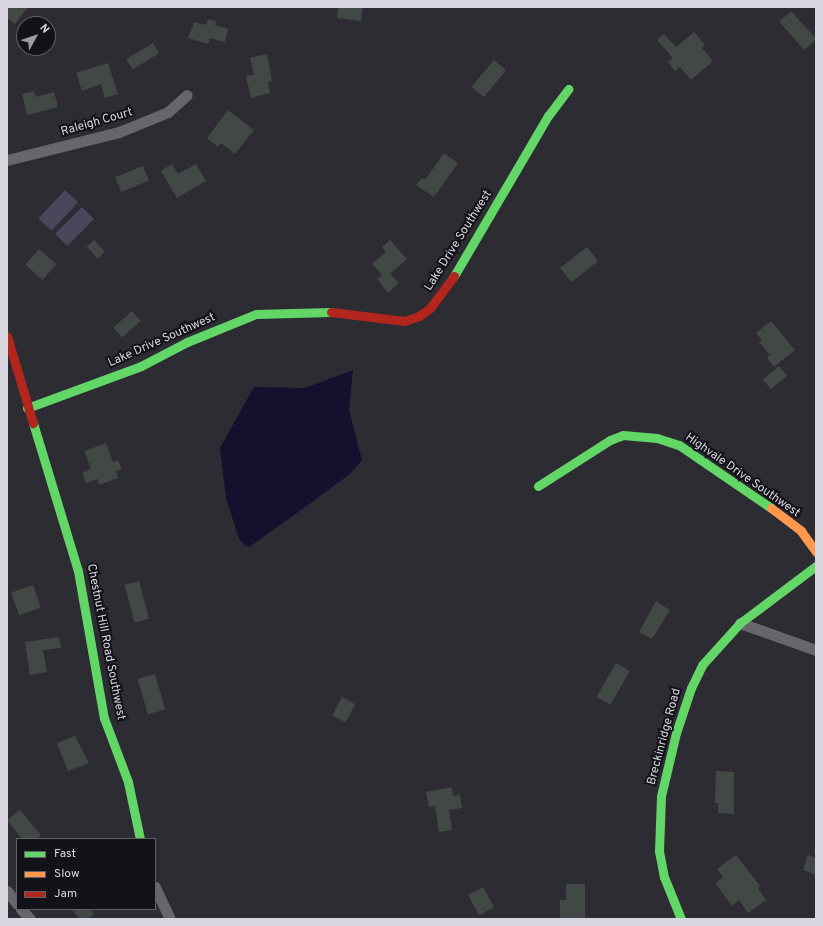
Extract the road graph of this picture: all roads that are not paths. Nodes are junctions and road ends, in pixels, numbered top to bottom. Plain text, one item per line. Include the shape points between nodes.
1 (568, 89) dead end
2 (187, 95) dead end
3 (7, 160) edge
4 (7, 336) edge
5 (27, 408) junction
6 (538, 486) dead end
7 (816, 552) edge
8 (816, 566) edge
9 (740, 623) junction
10 (816, 650) edge
11 (140, 838) edge
12 (156, 889) edge
13 (7, 892) edge
14 (16, 903) edge
15 (23, 910) edge
16 (30, 919) edge
17 (170, 919) edge
18 (681, 919) edge

1 - 5 street, Lake Drive Southwest via 548,116 447,286 430,308 419,316 404,321 325,311 293,310 256,314 187,342 141,366
2 - 3 street, Raleigh Court via 168,112 119,132
4 - 5 street, Chestnut Hill Road Southwest
5 - 11 street, Chestnut Hill Road Southwest via 78,571 104,718 128,782
6 - 7 street, Highvale Drive Southwest via 610,440 623,435 657,438 679,445 760,500 801,531
8 - 9 street, Breckinridge Road
9 - 10 street
9 - 18 street, Breckinridge Road via 702,665 691,688 676,733 661,796 658,851 664,878
12 - 17 street
13 - 14 street
15 - 16 street

